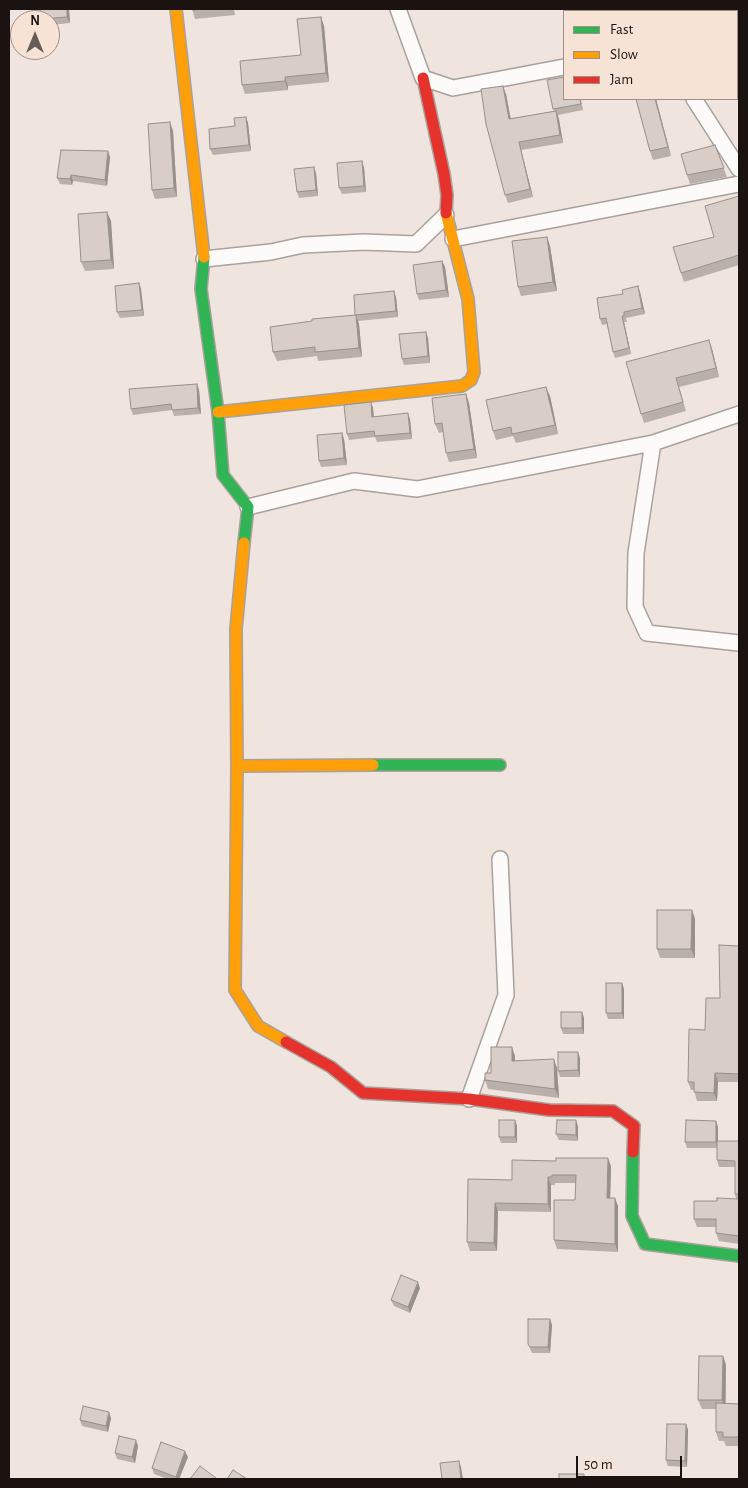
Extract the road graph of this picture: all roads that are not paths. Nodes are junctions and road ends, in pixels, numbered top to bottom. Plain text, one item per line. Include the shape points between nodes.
1 (176, 9) edge
2 (398, 9) edge
3 (563, 67) edge
4 (423, 78) junction
5 (695, 100) edge
6 (739, 169) edge
7 (739, 184) edge
8 (446, 216) junction
9 (453, 239) junction
10 (204, 259) junction
11 (218, 412) junction
12 (739, 414) edge
13 (653, 443) junction
14 (248, 507) junction
15 (739, 642) edge
16 (500, 765) dead end
17 (237, 766) junction
18 (500, 859) dead end
19 (469, 1099) junction
20 (739, 1256) edge

1 - 10 street
2 - 4 street
3 - 4 street via 453,88
4 - 8 street via 444,174
5 - 6 street
7 - 9 street
8 - 9 street
8 - 10 street via 416,244 303,245
9 - 11 street via 468,299 474,372 471,380 462,386
10 - 11 street via 201,289
11 - 14 street via 223,475
12 - 13 street
13 - 14 street via 417,488 354,482
13 - 15 street via 636,553 635,608 647,633
14 - 17 street via 236,629
16 - 17 street
17 - 19 street via 236,990 258,1026 331,1067 363,1094
18 - 19 street via 506,994
19 - 20 street via 549,1110 613,1111 634,1126 632,1216 645,1244

